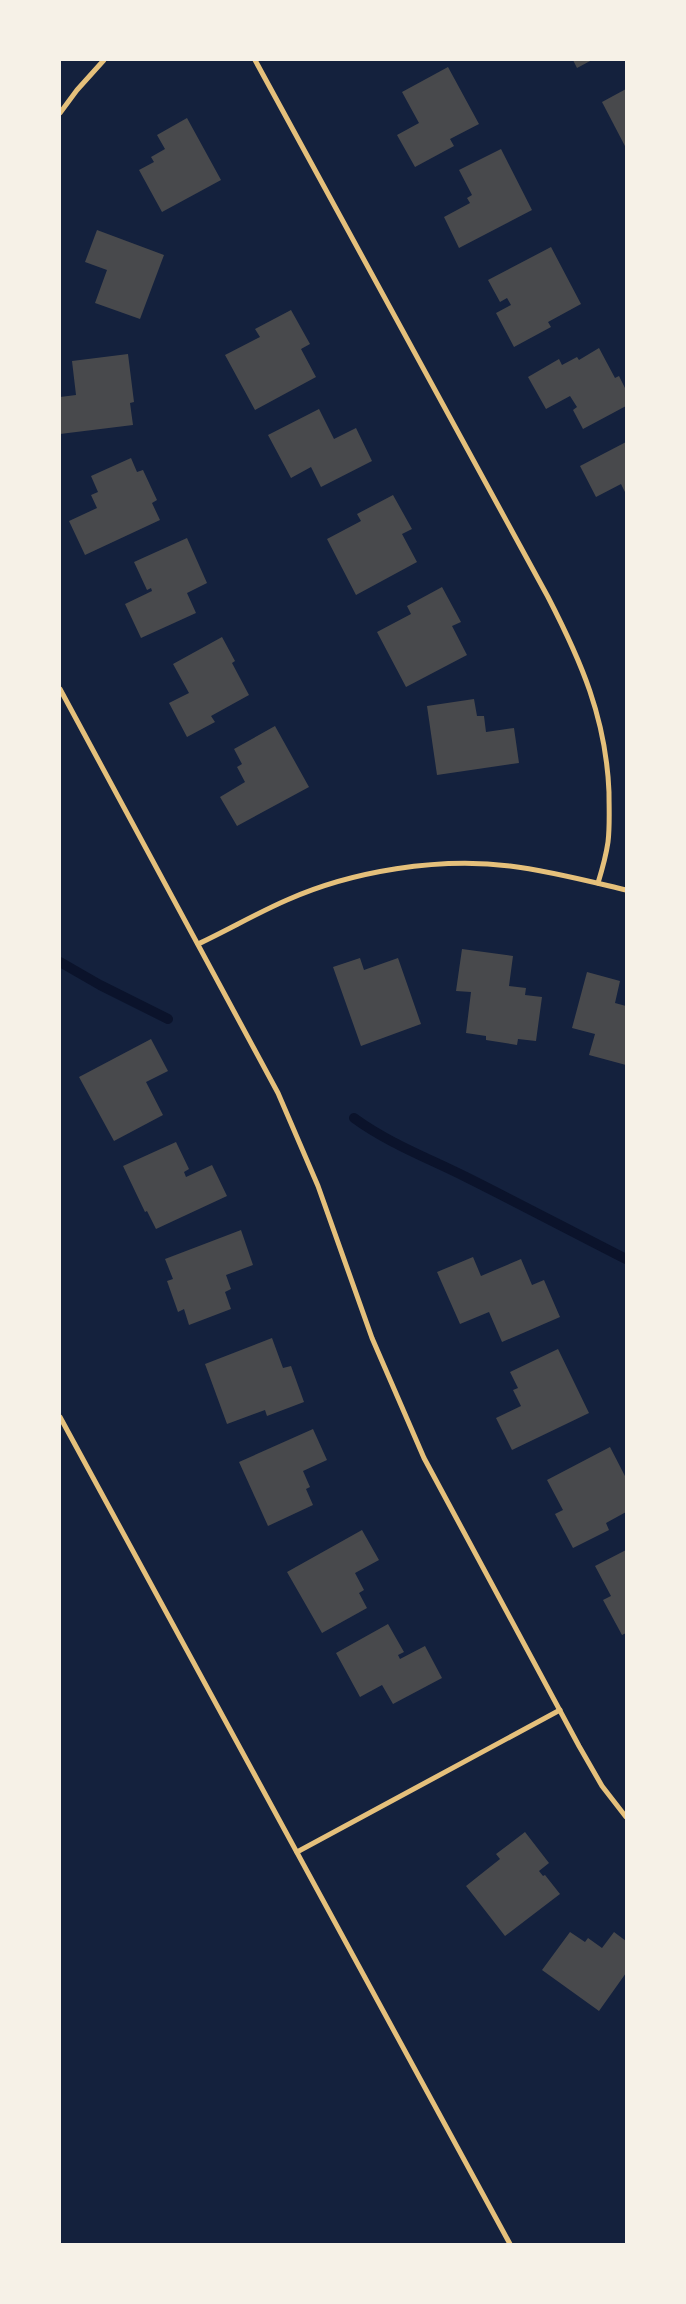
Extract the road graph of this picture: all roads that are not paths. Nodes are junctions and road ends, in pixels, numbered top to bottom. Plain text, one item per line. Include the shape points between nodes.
1 (104, 60) edge
2 (254, 60) edge
3 (60, 113) edge
4 (60, 689) edge
5 (598, 884) junction
6 (626, 890) edge
7 (198, 944) junction
8 (60, 1417) edge
9 (560, 1710) junction
10 (626, 1817) edge
11 (297, 1852) junction
12 (510, 2244) edge

1 - 3 street
2 - 5 street via 548,597 585,675 602,729 608,768 608,842
4 - 7 street
5 - 6 street
5 - 7 street via 554,872 506,865 418,865 316,889
7 - 9 street via 282,1102 318,1186 372,1338 424,1458
8 - 11 street
9 - 10 street via 602,1786
9 - 11 street
11 - 12 street

